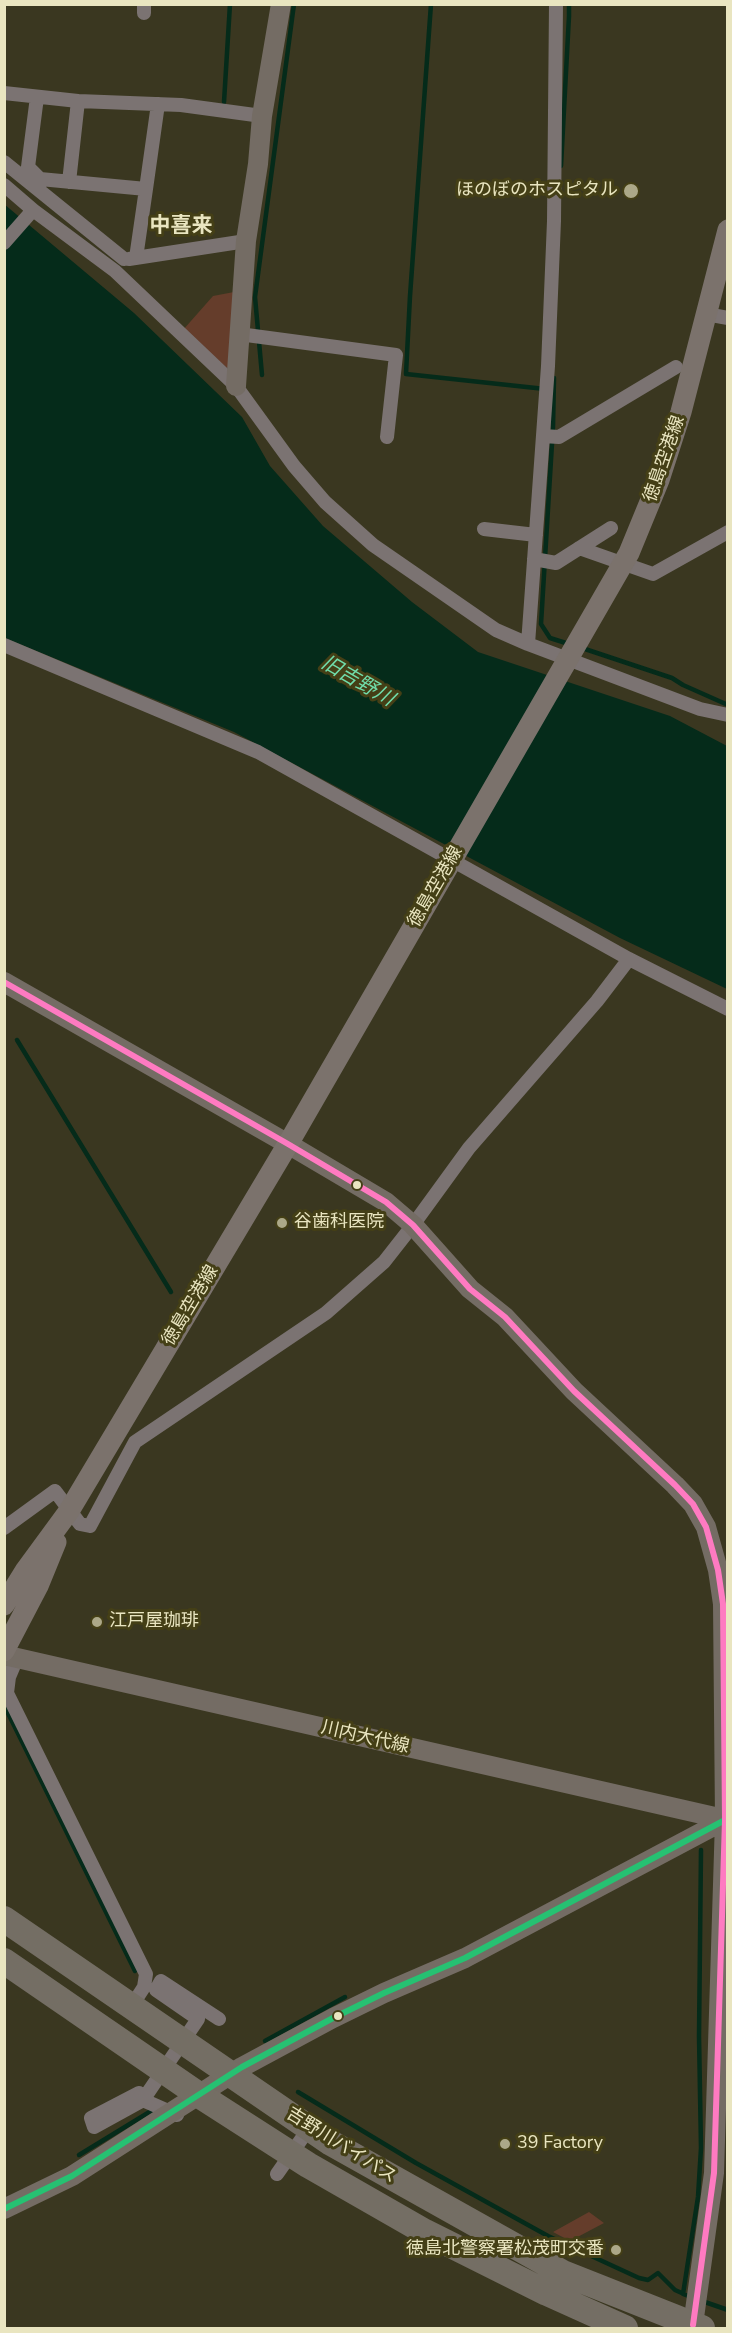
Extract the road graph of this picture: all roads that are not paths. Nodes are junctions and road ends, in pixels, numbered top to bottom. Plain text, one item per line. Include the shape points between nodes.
1 (281, 4) edge
2 (556, 4) edge
3 (4, 93) edge
4 (37, 97) junction
5 (78, 101) junction
6 (158, 104) junction
7 (262, 116) junction
8 (4, 162) edge
9 (69, 182) junction
10 (4, 185) edge
11 (146, 189) junction
12 (32, 211) junction
13 (728, 230) edge
14 (246, 241) junction
15 (4, 243) edge
16 (125, 263) junction
17 (706, 314) junction
18 (728, 318) edge
19 (239, 334) junction
20 (676, 367) dead end
21 (236, 386) junction
22 (543, 436) junction
23 (387, 437) dead end
24 (611, 528) dead end
25 (484, 529) dead end
26 (728, 532) edge
27 (536, 535) junction
28 (579, 548) junction
29 (534, 559) junction
30 (528, 644) junction
31 (4, 645) edge
32 (728, 715) edge
33 (629, 958) junction
34 (4, 982) edge
35 (728, 1009) edge
36 (288, 1144) junction
37 (413, 1225) junction
38 (69, 1511) junction
39 (4, 1528) edge
40 (4, 1605) edge
41 (9, 1654) edge
42 (726, 1820) edge
43 (4, 1919) edge
44 (4, 1961) edge
45 (131, 2007) junction
46 (219, 2019) dead end
47 (230, 2075) junction
48 (199, 2095) junction
49 (179, 2115) dead end
50 (316, 2118) dead end
51 (277, 2174) dead end
52 (4, 2209) edge
53 (697, 2327) edge
54 (625, 2328) edge

1 - 7 street
2 - 22 street via 554,221
3 - 4 street
4 - 5 street
4 - 9 street via 28,167 40,179
5 - 6 street
5 - 9 street
6 - 7 street
6 - 11 street
7 - 14 street
8 - 16 street
9 - 11 street
10 - 12 street
11 - 16 street
12 - 15 street
12 - 16 street
13 - 17 main road, 徳島空港線
14 - 16 street
14 - 19 street
16 - 21 street
17 - 18 street
17 - 36 main road, 徳島空港線 via 681,412 630,553
19 - 21 street
19 - 23 street via 396,355
20 - 22 street via 559,437
21 - 30 street via 325,502 373,545 496,630
22 - 27 street
24 - 28 street
25 - 27 street
26 - 28 street via 653,574
27 - 29 street
28 - 29 street via 556,563
29 - 30 street
30 - 32 street via 700,710
31 - 33 street via 258,752
33 - 35 street
33 - 37 street via 597,1001 469,1148
34 - 36 street
36 - 37 street via 386,1203
36 - 38 main road, 徳島空港線
37 - 38 street via 384,1262 326,1313 135,1442 90,1526 80,1524
37 - 42 street via 470,1289 505,1317 574,1391 675,1485 693,1504 706,1527 723,1604
38 - 39 street via 55,1491
38 - 40 main road, 徳島空港線
38 - 41 main road, 徳島空港線
41 - 42 street, 川内大代線
41 - 45 street via 7,1693 146,1974 144,1987
42 - 47 street via 465,1958 333,2018
42 - 53 street via 714,2173
43 - 45 highway, 吉野川バイパス
44 - 48 highway, 吉野川バイパス
45 - 47 highway, 吉野川バイパス
46 - 49 street via 161,1981 156,1990 198,2019 141,2096
47 - 48 street
47 - 53 highway, 吉野川バイパス via 331,2143 563,2273
48 - 52 street via 72,2176
48 - 54 highway, 吉野川バイパス via 308,2165 425,2232
50 - 51 street

